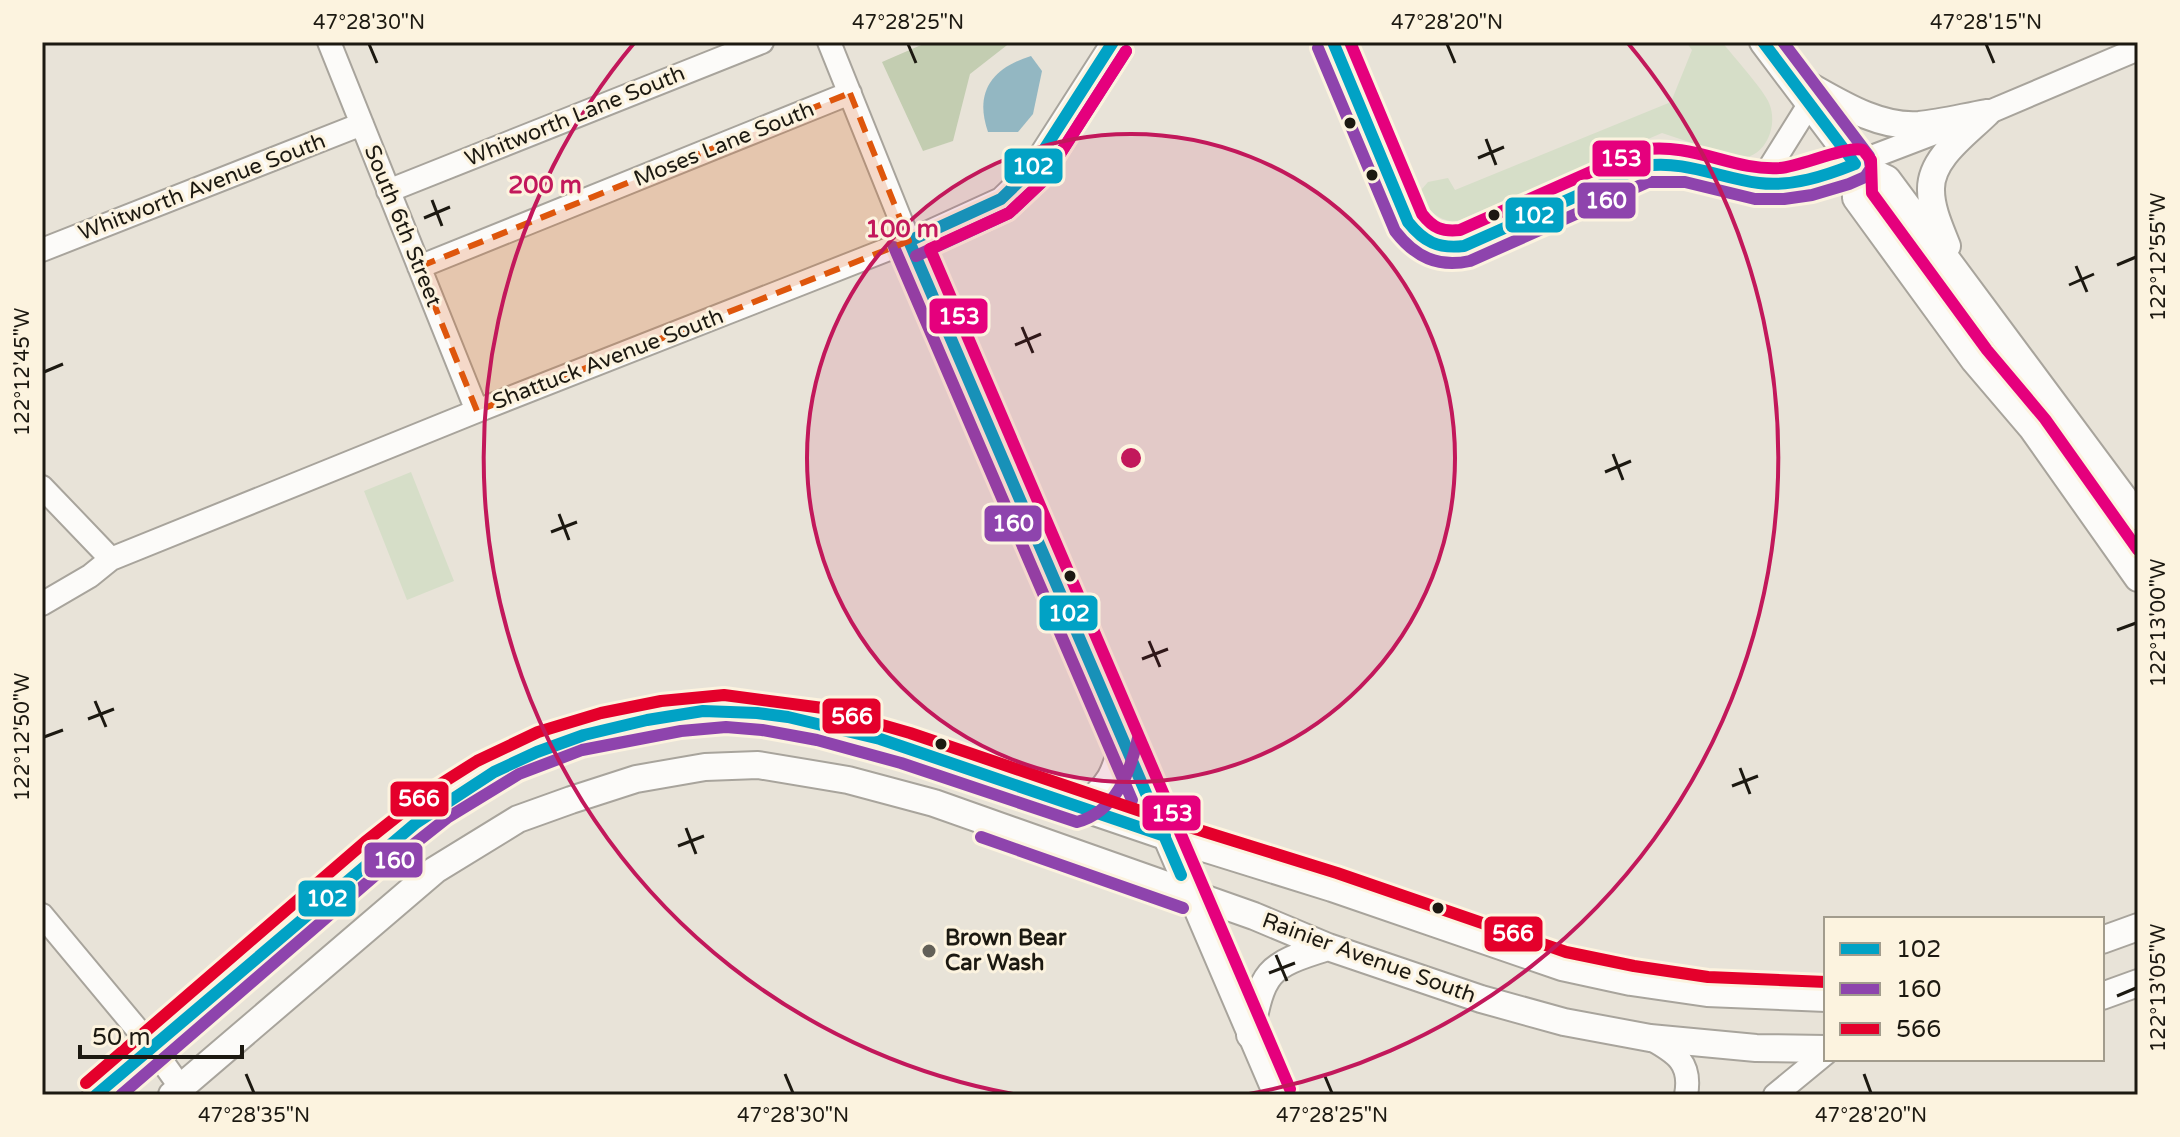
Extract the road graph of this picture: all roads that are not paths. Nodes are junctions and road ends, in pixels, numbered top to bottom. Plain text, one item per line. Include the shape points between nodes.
1 (329, 42) edge
2 (762, 42) edge
3 (829, 42) edge
4 (1113, 42) edge
5 (1333, 42) edge
6 (1763, 42) edge
7 (2138, 49) edge
8 (1788, 74) junction
9 (850, 93) junction
10 (1810, 103) junction
11 (1987, 113) junction
12 (362, 124) junction
13 (1855, 164) junction
14 (1760, 183) junction
15 (388, 191) junction
16 (909, 241) junction
17 (42, 250) edge
18 (419, 267) junction
19 (1958, 275) junction
20 (477, 411) junction
21 (42, 487) edge
22 (2138, 517) edge
23 (111, 559) junction
24 (2138, 578) edge
25 (42, 604) edge
26 (1122, 735) junction
27 (1076, 806) junction
28 (1165, 836) junction
29 (1188, 893) junction
30 (42, 915) edge
31 (2138, 927) edge
32 (2104, 939) edge
33 (1328, 947) junction
34 (2138, 983) edge
35 (2104, 995) edge
36 (1824, 998) edge
37 (1250, 1035) junction
38 (1650, 1038) junction
39 (152, 1047) junction
40 (1824, 1051) edge
41 (1824, 1053) edge
42 (176, 1091) edge
43 (96, 1095) edge
44 (1275, 1095) edge
45 (1686, 1095) edge
46 (1775, 1095) edge

1 - 12 street, South 6th Street
2 - 15 street, Whitworth Lane South
3 - 9 street
4 - 16 street, Shattuck Avenue South via 1031,170 1001,199
5 - 14 street via 1408,222 1420,239 1444,249 1464,246 1663,162
6 - 8 main road
7 - 11 street
8 - 10 main road
8 - 11 main road via 1845,106 1886,121 1918,125
9 - 16 street
9 - 18 street, Moses Lane South
10 - 13 main road
10 - 14 street
11 - 13 street
11 - 19 main road via 1942,158 1931,184 1934,209
12 - 15 street, South 6th Street
12 - 17 street, Whitworth Avenue South
13 - 14 street via 1814,179
13 - 19 main road via 1887,179
13 - 24 main road via 1856,198 1974,360 2032,428
15 - 18 street, South 6th Street
16 - 20 street, Shattuck Avenue South
16 - 26 street
18 - 20 street, South 6th Street
19 - 22 main road
20 - 23 street, Shattuck Avenue South
21 - 23 street
23 - 25 street, Shattuck Avenue South
26 - 27 street via 1115,768 1102,787
26 - 28 street
27 - 28 main road
27 - 39 main road via 821,724 726,711 664,717 578,735 512,760 438,805
28 - 29 street
28 - 36 main road via 1562,967 1707,993
29 - 33 main road, Rainier Avenue South
29 - 37 street
29 - 42 main road, Rainier Avenue South via 934,803 848,780 758,765 705,767 636,779 518,819 435,870
30 - 39 street
31 - 32 main road
33 - 37 main road via 1274,970 1259,990
33 - 38 main road, Rainier Avenue South via 1481,999 1597,1030
34 - 35 main road
37 - 44 street
38 - 40 main road, Rainier Avenue South
38 - 45 street via 1678,1055 1686,1071
39 - 42 street
39 - 43 main road
41 - 46 street

